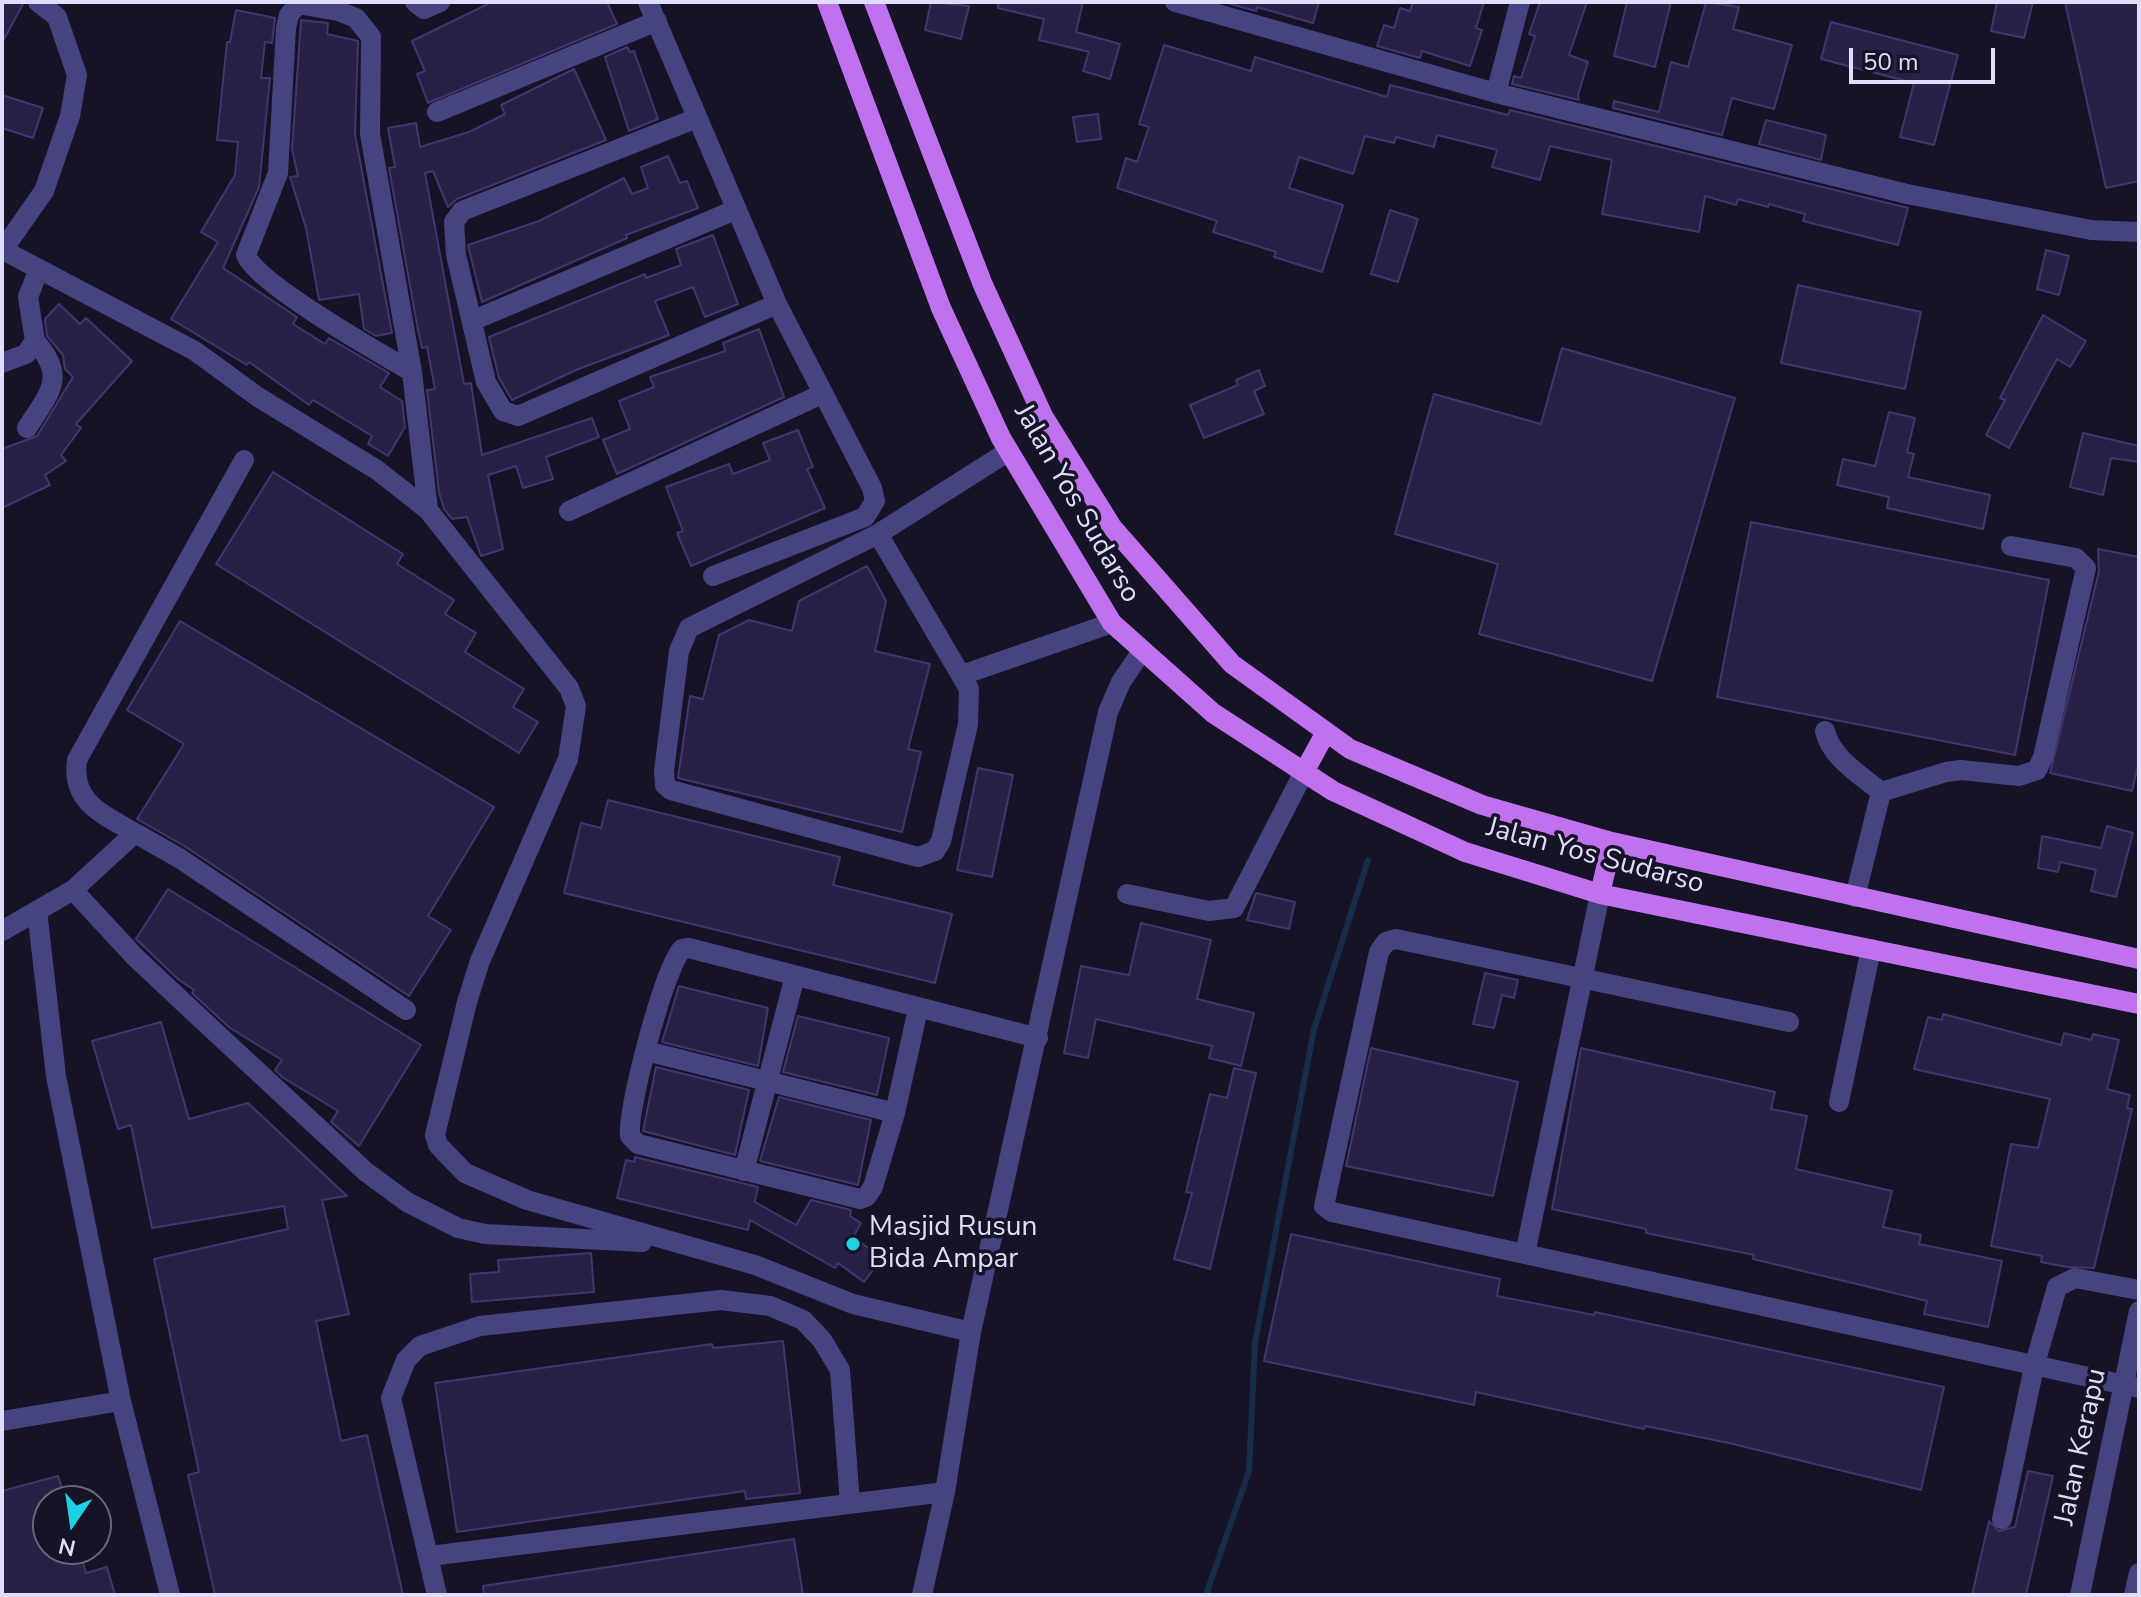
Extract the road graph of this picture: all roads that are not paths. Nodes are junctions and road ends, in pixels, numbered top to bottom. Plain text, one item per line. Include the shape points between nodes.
1 (38, 2) edge
2 (415, 2) edge
3 (440, 2) edge
4 (827, 2) edge
5 (874, 2) edge
6 (1175, 2) edge
7 (1520, 2) edge
8 (653, 11) edge
9 (1496, 93) junction
10 (437, 112) dead end
11 (697, 118) junction
12 (735, 210) junction
13 (2139, 232) edge
14 (3, 250) edge
15 (39, 269) junction
16 (777, 304) junction
17 (474, 320) junction
18 (35, 341) junction
19 (2, 363) edge
20 (412, 372) junction
21 (822, 394) junction
22 (27, 428) dead end
23 (1009, 451) junction
24 (244, 460) dead end
25 (428, 510) junction
26 (569, 511) dead end
27 (878, 534) junction
28 (2011, 546) dead end
29 (713, 576) dead end
30 (1112, 623) junction
31 (1142, 651) junction
32 (962, 675) junction
33 (1825, 731) dead end
34 (1326, 732) junction
35 (1304, 772) junction
36 (1881, 792) junction
37 (135, 833) junction
38 (1612, 842) junction
39 (73, 890) junction
40 (1127, 894) dead end
41 (1600, 894) junction
42 (1855, 897) junction
43 (37, 911) junction
44 (2, 931) edge
45 (1871, 949) junction
46 (2139, 959) edge
47 (795, 976) junction
48 (1581, 979) junction
49 (2139, 1004) edge
50 (918, 1009) junction
51 (406, 1010) dead end
52 (1789, 1022) dead end
53 (1038, 1038) junction
54 (646, 1051) junction
55 (767, 1081) junction
56 (1839, 1102) dead end
57 (895, 1113) junction
58 (744, 1171) junction
59 (687, 1245) junction
60 (1525, 1254) junction
61 (2139, 1290) edge
62 (2139, 1311) edge
63 (971, 1332) junction
64 (2034, 1367) junction
65 (2131, 1386) edge
66 (121, 1401) junction
67 (2, 1421) edge
68 (945, 1492) junction
69 (850, 1503) junction
70 (2002, 1519) dead end
71 (430, 1556) junction
72 (2139, 1573) edge
73 (170, 1595) edge
74 (437, 1595) edge
75 (922, 1595) edge
76 (2080, 1595) edge
77 (2134, 1595) edge

1 - 14 street via 57,17 77,75 70,116 44,191
2 - 3 street via 424,9
4 - 23 main road, Jalan Yos Sudarso via 941,308
5 - 34 main road, Jalan Yos Sudarso via 983,285 1043,416 1112,527 1232,664
6 - 9 street
7 - 9 street
8 - 10 street
8 - 11 street
9 - 13 street via 1907,194 2091,230
11 - 12 street
11 - 17 street via 462,211 454,222 456,255
12 - 16 street
12 - 17 street
14 - 15 street
15 - 18 street via 28,297
15 - 25 street via 195,351 258,397 377,470
16 - 17 street via 518,416 503,411 486,382
16 - 21 street
18 - 19 street via 26,354
18 - 22 street via 55,371 47,397
20 - 20 street via 308,310 246,255 278,173 286,28 298,4 356,18 371,37 370,134
20 - 25 street
21 - 26 street
21 - 29 street via 872,488 872,509 865,517
23 - 27 street
23 - 30 main road, Jalan Yos Sudarso
24 - 37 street via 77,760 74,779 83,798
25 - 59 street via 569,688 576,706 559,785 480,961 467,1002 437,1125 438,1145 465,1173 527,1200
27 - 32 street
27 - 32 street via 689,628 679,651 665,785 918,857 928,855 941,841 968,724 971,700
28 - 36 street via 2076,558 2086,568 2037,770 2019,776 1961,770
30 - 31 main road, Jalan Yos Sudarso
30 - 32 street
31 - 35 main road, Jalan Yos Sudarso via 1213,713
31 - 53 street via 1108,712
33 - 36 street via 1841,758
34 - 35 main road
34 - 38 main road, Jalan Yos Sudarso via 1350,749 1482,805
35 - 40 street via 1234,908 1209,911
35 - 41 main road, Jalan Yos Sudarso via 1333,791 1465,852
36 - 42 street
37 - 39 street
37 - 51 street
38 - 41 main road
38 - 42 main road, Jalan Yos Sudarso
39 - 43 street
39 - 59 street via 135,957 366,1172 407,1202 458,1228 485,1234
41 - 45 main road, Jalan Yos Sudarso
41 - 48 street
42 - 46 main road, Jalan Yos Sudarso
43 - 44 street
43 - 66 street via 56,1076
45 - 49 main road, Jalan Yos Sudarso
45 - 56 street
47 - 50 street
47 - 54 street via 682,949 671,968
47 - 55 street
48 - 52 street
48 - 60 street
48 - 60 street via 1396,939 1386,942 1379,952 1323,1200 1332,1212
50 - 53 street
50 - 57 street
53 - 63 street
54 - 55 street
54 - 58 street via 629,1132 632,1141
55 - 57 street
55 - 58 street
57 - 58 street via 866,1197
59 - 63 street via 853,1304
60 - 64 street
61 - 64 street via 2075,1278 2061,1283
62 - 65 street, Jalan Kerapu
63 - 68 street
64 - 65 street
64 - 70 street
65 - 76 street, Jalan Kerapu
66 - 67 street
66 - 73 street
68 - 69 street
68 - 75 street
69 - 71 street
69 - 71 street via 840,1370 803,1320 770,1306 721,1300 480,1326 420,1346 406,1360 391,1398
71 - 74 street
72 - 77 street

